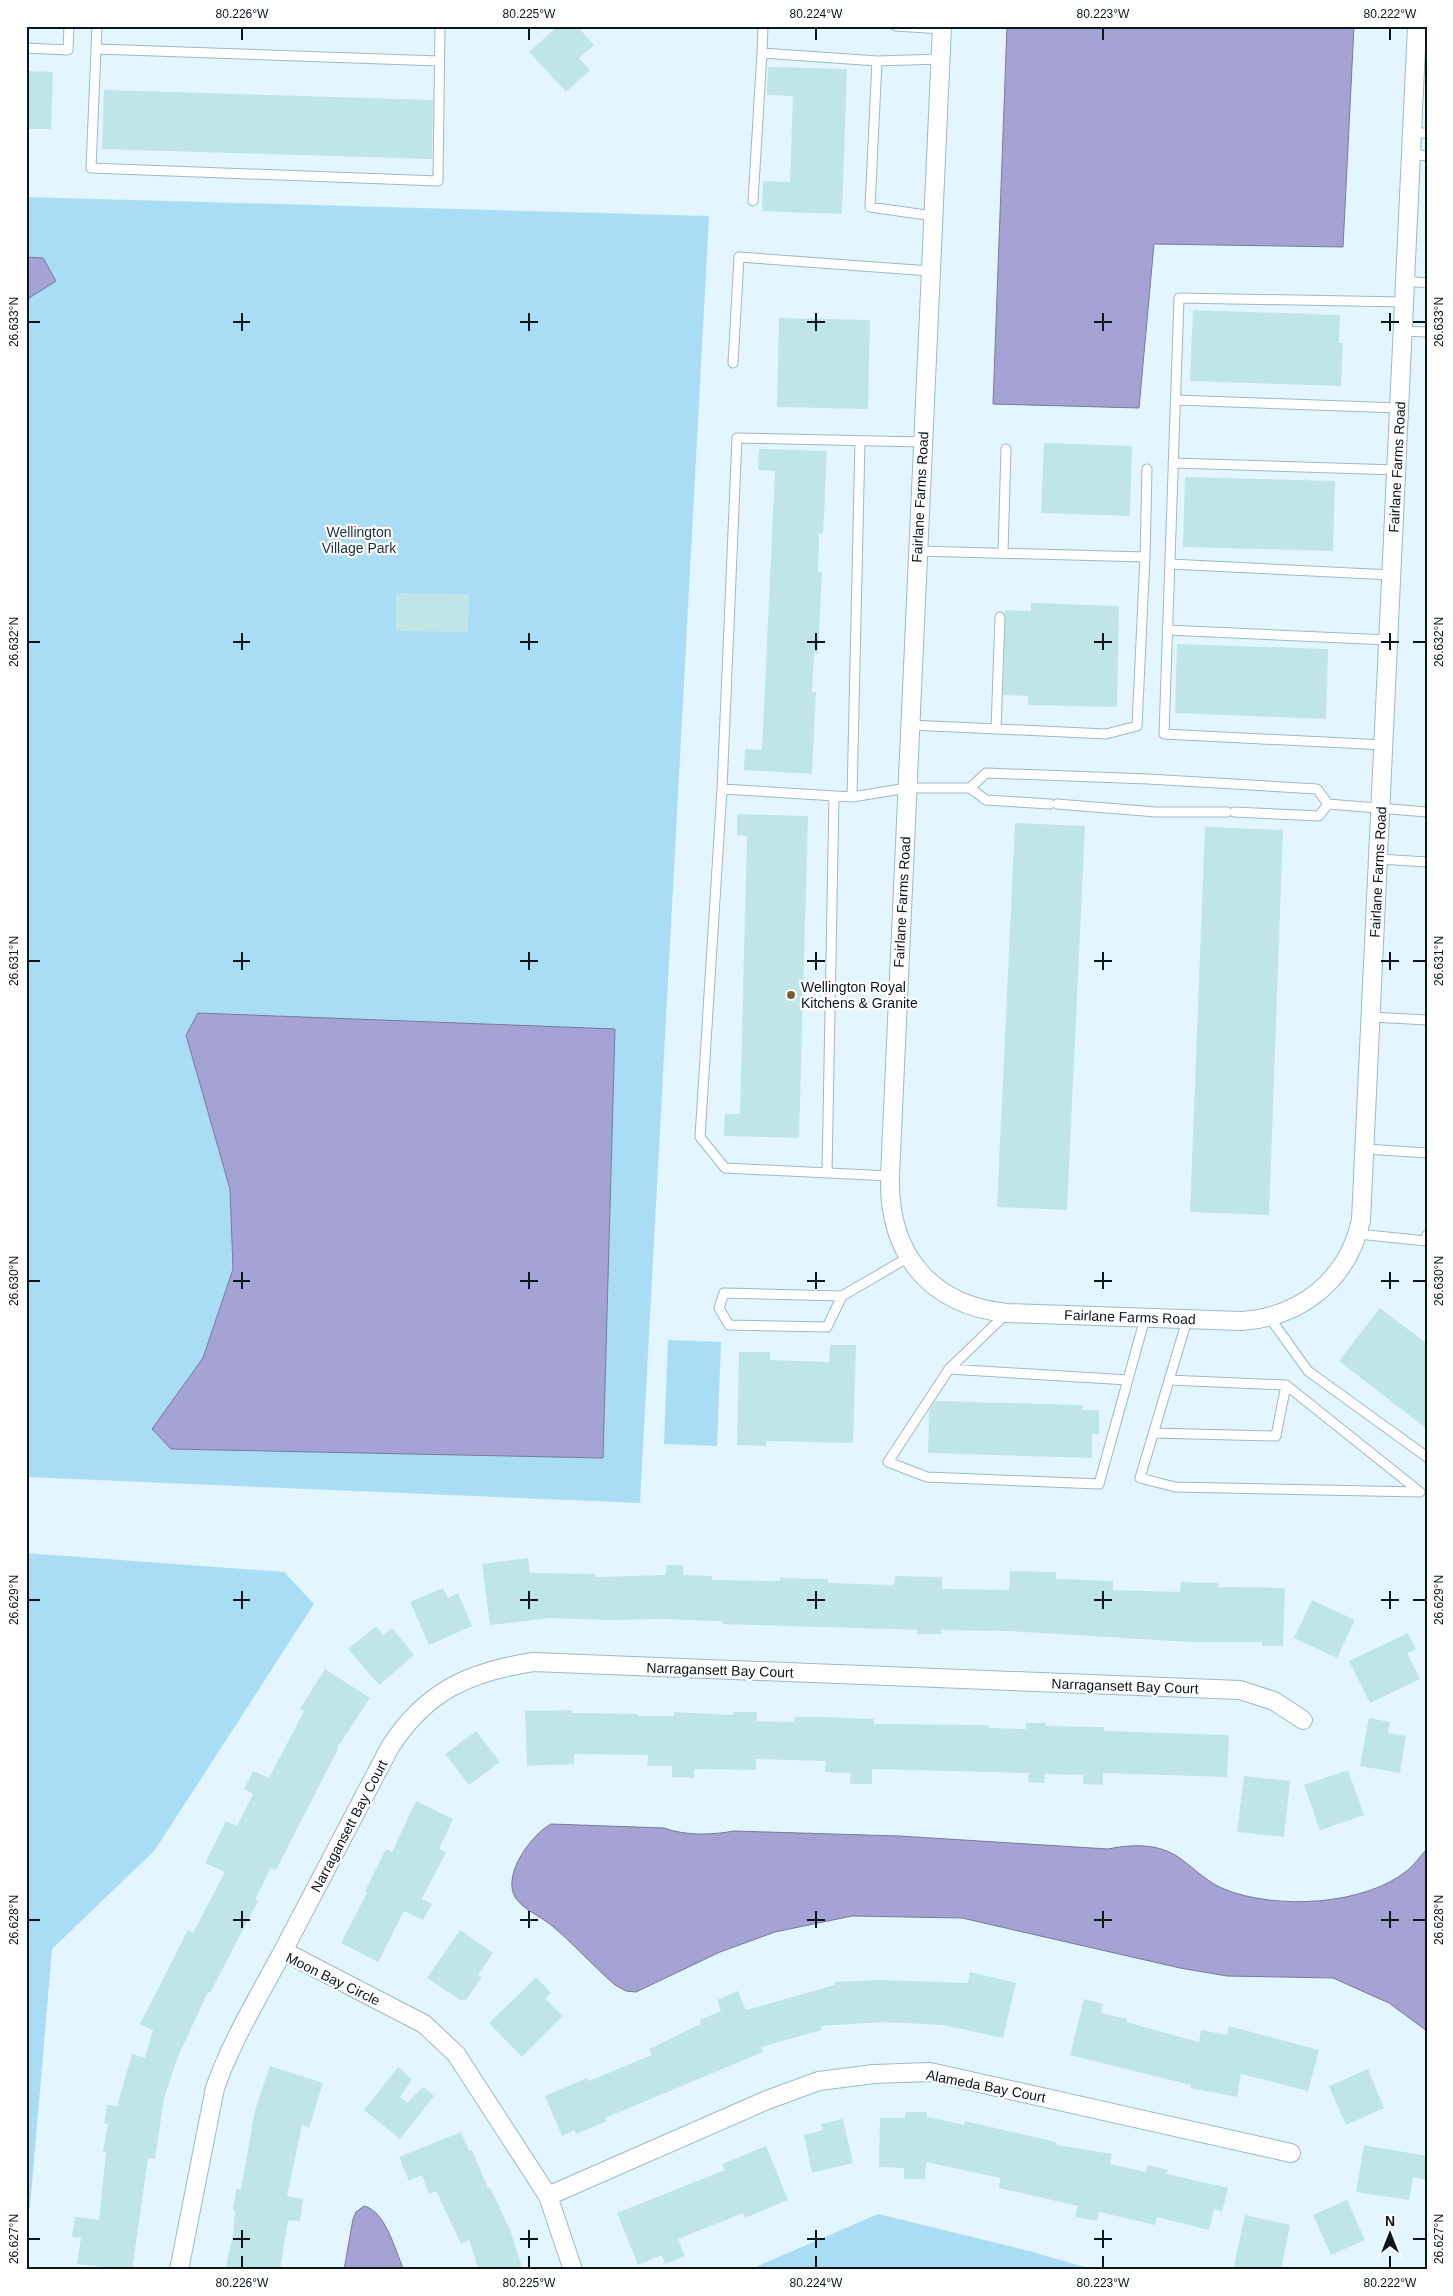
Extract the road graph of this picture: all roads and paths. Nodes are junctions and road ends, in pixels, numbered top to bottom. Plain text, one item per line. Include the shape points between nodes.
1 (69, 26) edge
2 (97, 26) edge
3 (440, 26) edge
4 (763, 26) edge
5 (896, 26) edge
6 (1417, 26) edge
7 (942, 28) edge
8 (26, 48) edge
9 (96, 49) junction
10 (762, 53) junction
11 (940, 59) junction
12 (439, 61) junction
13 (877, 61) junction
14 (1419, 133) edge
15 (1419, 155) edge
16 (753, 201) dead end
17 (933, 216) junction
18 (930, 271) junction
19 (1405, 281) junction
20 (1427, 283) edge
21 (1404, 302) junction
22 (1403, 331) junction
23 (1427, 332) edge
24 (733, 363) dead end
25 (1176, 400) junction
26 (1399, 408) junction
27 (860, 441) junction
28 (923, 442) junction
29 (1006, 449) dead end
30 (1173, 463) junction
31 (1147, 469) dead end
32 (1396, 470) junction
33 (918, 551) junction
34 (1003, 553) junction
35 (1145, 557) junction
36 (1170, 564) junction
37 (1392, 575) junction
38 (1000, 617) dead end
39 (1167, 630) junction
40 (1389, 640) junction
41 (910, 725) junction
42 (996, 729) junction
43 (1384, 745) junction
44 (907, 788) junction
45 (970, 788) junction
46 (722, 789) junction
47 (834, 796) junction
48 (852, 797) junction
49 (1328, 804) junction
50 (1382, 807) junction
51 (1427, 812) edge
52 (1379, 859) junction
53 (1427, 862) edge
54 (1372, 1017) junction
55 (1427, 1020) edge
56 (1366, 1149) junction
57 (1427, 1152) edge
58 (827, 1173) junction
59 (890, 1176) junction
60 (1358, 1234) junction
61 (1427, 1235) edge
62 (909, 1257) junction
63 (842, 1296) junction
64 (1007, 1313) junction
65 (1145, 1318) junction
66 (1270, 1318) junction
67 (1188, 1320) junction
68 (949, 1369) junction
69 (1128, 1380) junction
70 (1169, 1380) junction
71 (1286, 1385) junction
72 (1153, 1433) junction
73 (1427, 1457) edge
74 (1304, 1720) dead end
75 (283, 1951) junction
76 (1291, 2153) dead end
77 (548, 2196) junction
78 (179, 2270) edge
79 (573, 2270) edge

1 - 8 lane via 68,50
2 - 9 lane
3 - 12 lane
4 - 10 lane
5 - 7 lane
6 - 14 street, Fairlane Farms Road
7 - 11 street, Fairlane Farms Road
9 - 12 lane
9 - 12 lane via 91,168 408,180 438,181
10 - 13 lane
10 - 16 lane
11 - 13 lane
11 - 17 street, Fairlane Farms Road
13 - 17 lane via 870,207
14 - 15 street, Fairlane Farms Road
15 - 19 street, Fairlane Farms Road
17 - 18 street, Fairlane Farms Road
18 - 24 lane via 739,257
18 - 28 street, Fairlane Farms Road
19 - 20 lane
19 - 21 street, Fairlane Farms Road
21 - 22 street, Fairlane Farms Road
21 - 25 lane via 1180,298
22 - 23 lane
22 - 26 street, Fairlane Farms Road
25 - 26 lane
25 - 30 lane
26 - 32 street, Fairlane Farms Road
27 - 28 lane
27 - 46 lane via 737,438
27 - 48 lane
28 - 33 street, Fairlane Farms Road
29 - 34 lane
30 - 32 lane
30 - 36 lane
31 - 35 lane
32 - 37 street, Fairlane Farms Road
33 - 34 lane
33 - 41 street, Fairlane Farms Road
34 - 35 lane
35 - 42 lane via 1137,726 1106,734
36 - 37 lane
36 - 39 lane
37 - 40 street, Fairlane Farms Road
38 - 42 lane
39 - 40 lane
39 - 43 lane via 1164,734
40 - 43 street, Fairlane Farms Road
41 - 42 lane
41 - 44 street, Fairlane Farms Road
43 - 50 street, Fairlane Farms Road
44 - 45 lane
44 - 48 lane
44 - 59 street, Fairlane Farms Road
45 - 49 lane via 986,800 1156,812 1319,816
45 - 49 lane via 986,773 1148,779 1317,790
46 - 47 lane
46 - 58 lane via 700,1137 725,1168
47 - 48 lane
47 - 58 lane
49 - 50 lane
50 - 51 lane
50 - 52 street, Fairlane Farms Road
52 - 53 lane
52 - 54 street, Fairlane Farms Road
54 - 55 lane
54 - 56 street, Fairlane Farms Road
56 - 57 lane
56 - 60 street, Fairlane Farms Road
58 - 59 lane
59 - 62 street, Fairlane Farms Road via 891,1217
60 - 61 lane via 1426,1241
60 - 66 street, Fairlane Farms Road via 1346,1261 1322,1290 1298,1307
62 - 63 lane
62 - 64 street, Fairlane Farms Road via 927,1280 951,1297 978,1308
63 - 63 lane via 724,1293 719,1308 729,1325 827,1327
64 - 65 street, Fairlane Farms Road
64 - 68 lane
65 - 67 street, Fairlane Farms Road
65 - 69 lane
66 - 67 street, Fairlane Farms Road
66 - 73 lane via 1308,1371
67 - 70 lane
68 - 69 lane
68 - 69 lane via 888,1462 927,1477 1099,1484
70 - 71 lane
70 - 72 lane
71 - 72 lane via 1276,1436
71 - 72 lane via 1420,1492 1175,1487 1140,1478
74 - 75 street, Narragansett Bay Court via 1274,1701 1240,1690 533,1662 499,1668 445,1689 405,1724
75 - 77 street, Moon Bay Circle via 424,2024 456,2054
75 - 78 street, Moon Bay Circle via 239,2031 215,2088
76 - 77 street, Alameda Bay Court via 930,2072 874,2074 819,2081 767,2100
77 - 79 street, Moon Bay Circle

